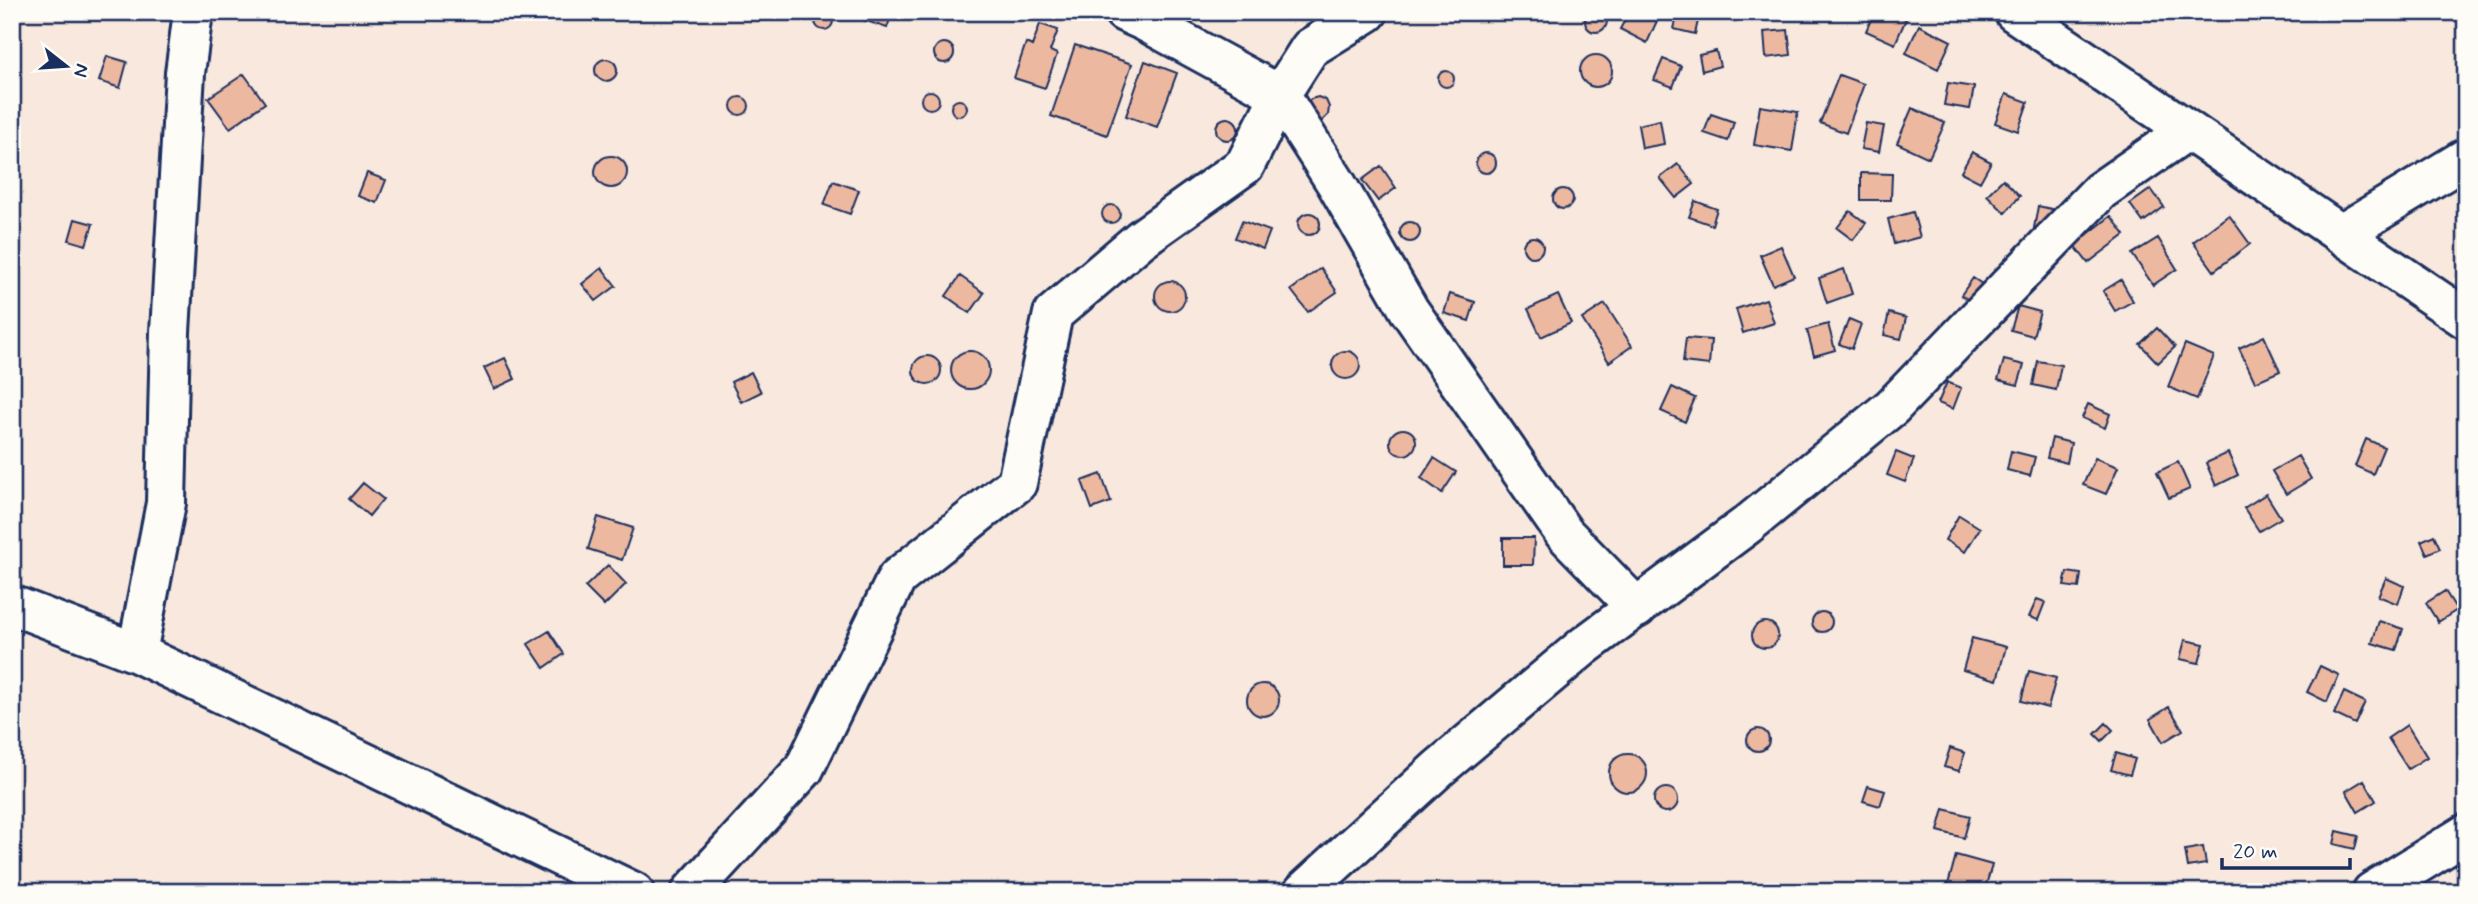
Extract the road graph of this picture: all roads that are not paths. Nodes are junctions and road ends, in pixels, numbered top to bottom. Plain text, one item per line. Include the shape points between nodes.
1 (192, 12) edge
2 (1124, 12) edge
3 (1368, 12) edge
4 (2014, 12) edge
5 (1280, 95) junction
6 (2188, 130) junction
7 (2466, 158) edge
8 (2341, 234) junction
9 (2466, 319) edge
10 (12, 606) edge
11 (1637, 608) junction
12 (137, 653) junction
13 (2466, 834) edge
14 (634, 892) edge
15 (691, 892) edge
16 (1303, 892) edge
17 (2372, 892) edge

1 - 12 street via 171,319 166,503
2 - 5 street
3 - 5 street via 1310,48
4 - 6 street
5 - 11 street via 1409,310 1556,522
5 - 15 street via 1245,165 1141,239 1053,314 1017,482 897,578 804,769
6 - 8 street
6 - 11 street via 2100,191 1892,407
7 - 8 street
8 - 9 street
10 - 12 street
11 - 16 street via 1584,646 1439,768
12 - 14 street
13 - 17 street

